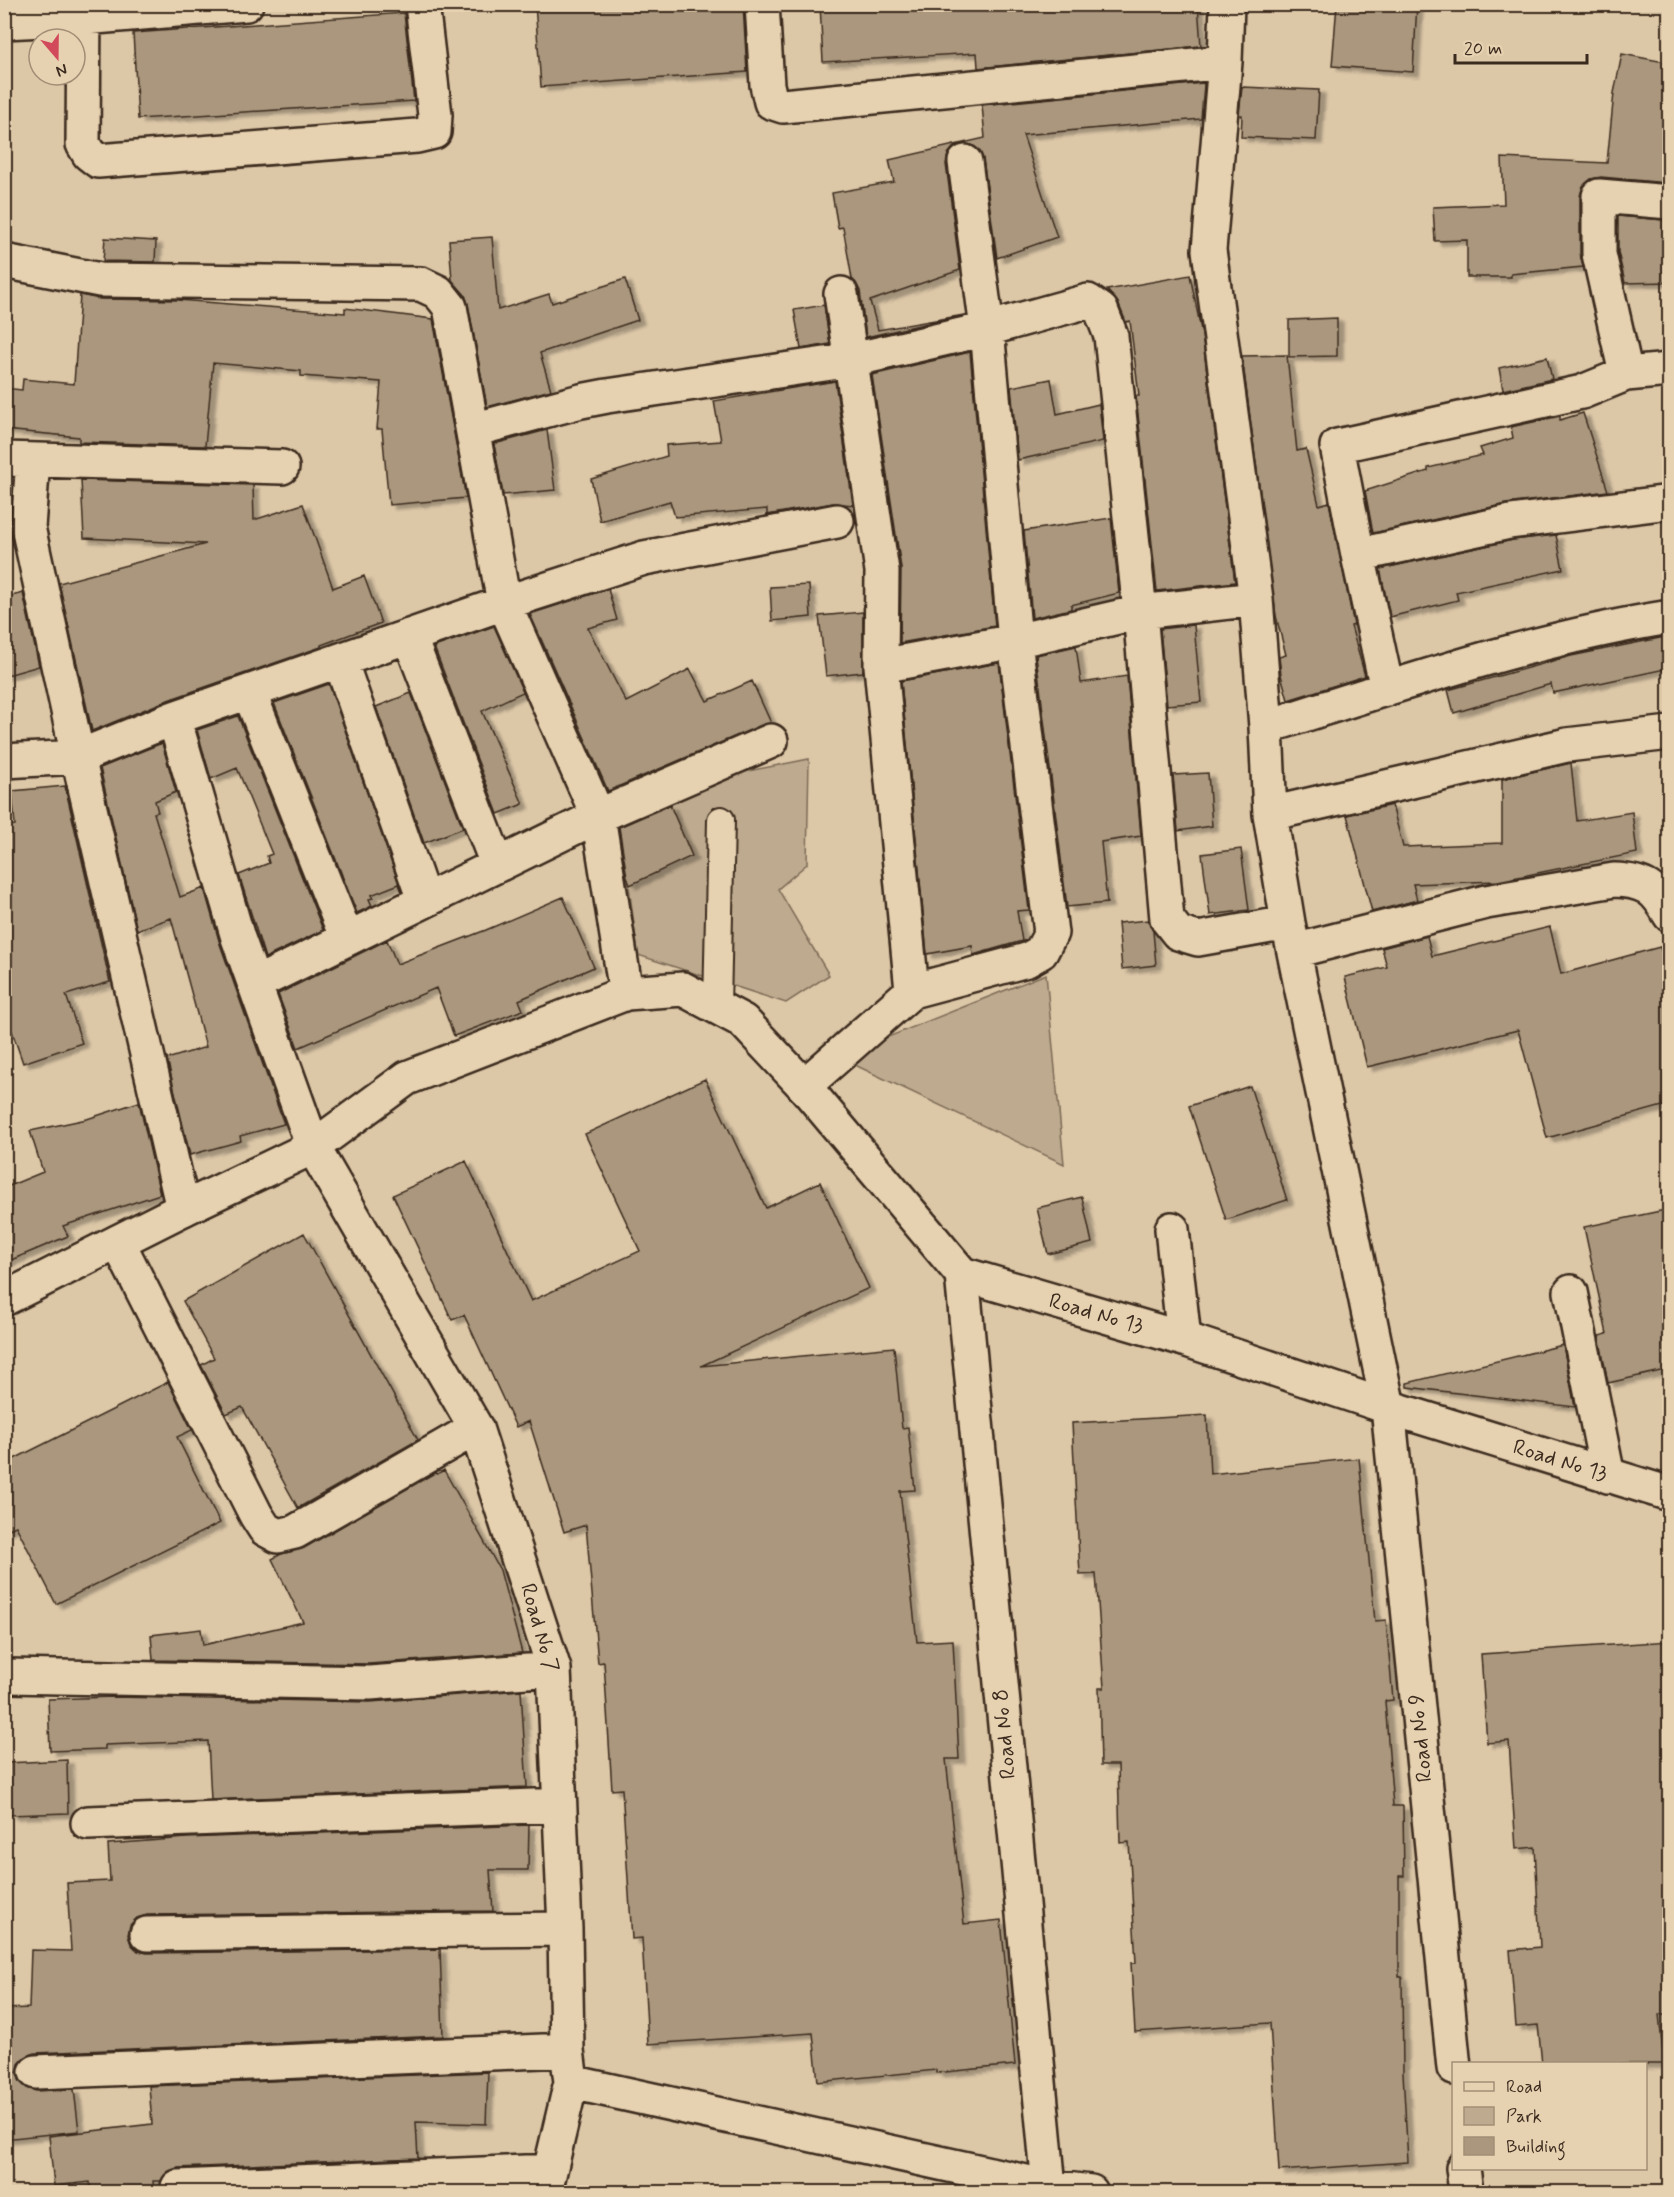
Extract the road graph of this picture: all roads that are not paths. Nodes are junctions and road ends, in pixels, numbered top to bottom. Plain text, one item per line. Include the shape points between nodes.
1 (246, 4) edge
2 (422, 4) edge
3 (762, 4) edge
4 (1227, 4) edge
5 (84, 11) edge
6 (4, 22) edge
7 (1225, 62) junction
8 (965, 162) dead end
9 (1670, 202) edge
10 (4, 261) edge
11 (842, 294) dead end
12 (987, 329) junction
13 (852, 360) junction
14 (1670, 370) edge
15 (1626, 374) junction
16 (473, 430) junction
17 (19, 460) edge
18 (282, 467) dead end
19 (1670, 502) edge
20 (837, 521) dead end
21 (1358, 555) junction
22 (1256, 599) junction
23 (504, 603) junction
24 (1140, 612) junction
25 (1670, 617) edge
26 (409, 636) junction
27 (1015, 641) junction
28 (340, 660) junction
29 (881, 666) junction
30 (1388, 689) junction
31 (249, 692) junction
32 (174, 718) junction
33 (1266, 727) junction
34 (1670, 734) edge
35 (771, 741) dead end
36 (78, 757) junction
37 (4, 761) edge
38 (1270, 814) junction
39 (598, 816) junction
40 (721, 820) dead end
41 (497, 864) junction
42 (424, 900) junction
43 (1670, 915) edge
44 (1291, 937) junction
45 (347, 939) junction
46 (255, 984) junction
47 (912, 991) junction
48 (626, 993) junction
49 (717, 1007) junction
50 (804, 1086) junction
51 (313, 1147) junction
52 (183, 1209) junction
53 (1172, 1229) dead end
54 (118, 1242) junction
55 (962, 1275) junction
56 (1571, 1292) dead end
57 (4, 1299) edge
58 (1184, 1339) junction
59 (1388, 1407) junction
60 (476, 1428) junction
61 (1608, 1476) junction
62 (1670, 1494) edge
63 (554, 1669) junction
64 (8, 1676) dead end
65 (559, 1805) junction
66 (88, 1823) dead end
67 (565, 1929) junction
68 (147, 1934) dead end
69 (567, 2050) junction
70 (1453, 2062) edge
71 (36, 2072) dead end
72 (571, 2082) junction
73 (1463, 2170) edge
74 (548, 2182) edge
75 (178, 2187) dead end
76 (1048, 2190) edge
77 (1090, 2193) edge
78 (1466, 2193) edge

1 - 5 street
2 - 5 street via 434,132 98,161 83,144
3 - 7 street via 767,85 771,102 783,106
4 - 7 street, Road No 9
5 - 6 street
7 - 22 street, Road No 9 via 1209,250
8 - 12 street
9 - 15 street via 1599,196 1599,254
10 - 16 street via 100,280 421,284 438,292 450,307
11 - 13 street
12 - 13 street
12 - 24 street via 1088,301 1101,310 1111,336
12 - 27 street
13 - 16 street via 608,396
13 - 29 street via 882,571
14 - 15 street
15 - 21 street via 1582,392 1337,446
16 - 23 street
17 - 18 street
17 - 36 street via 28,527
19 - 21 street via 1510,522
20 - 23 street via 644,558
21 - 30 street
22 - 24 street
22 - 33 street, Road No 9
23 - 26 street
23 - 39 street
24 - 27 street
24 - 44 street via 1167,919 1178,933 1197,939
25 - 30 street via 1611,626 1475,661
26 - 28 street
26 - 41 street
27 - 29 street
27 - 47 street via 1051,933 1041,952 1027,960
28 - 31 street
28 - 42 street
29 - 47 street
30 - 33 street
31 - 32 street
31 - 45 street
32 - 36 street
32 - 46 street, Road No 7
33 - 38 street, Road No 9
34 - 38 street via 1567,745
35 - 39 street
36 - 37 street
36 - 52 street
38 - 44 street, Road No 9
39 - 41 street
39 - 48 street
40 - 49 lane
41 - 42 street
42 - 45 street
43 - 44 street via 1653,891 1635,881 1614,880
44 - 59 street, Road No 9
45 - 46 street
46 - 51 street, Road No 7
47 - 50 street
48 - 49 street via 683,989
48 - 51 street via 407,1078
49 - 50 street via 743,1021
50 - 55 street
51 - 52 street
51 - 60 street, Road No 7
52 - 54 street
53 - 58 street
54 - 57 street
54 - 60 street via 256,1515 265,1529 278,1536 295,1532
55 - 58 street, Road No 13
55 - 76 street, Road No 8
56 - 61 street
58 - 59 street, Road No 13
59 - 61 street, Road No 13
59 - 70 street, Road No 9
60 - 63 street, Road No 7
61 - 62 street, Road No 13
63 - 64 street via 370,1683
63 - 65 street, Road No 7
65 - 66 street
65 - 67 street, Road No 7
67 - 68 street
67 - 69 street, Road No 7
69 - 71 street
69 - 72 street, Road No 7
72 - 74 street, Road No 7
72 - 76 street
73 - 78 street
74 - 75 street
76 - 77 street

